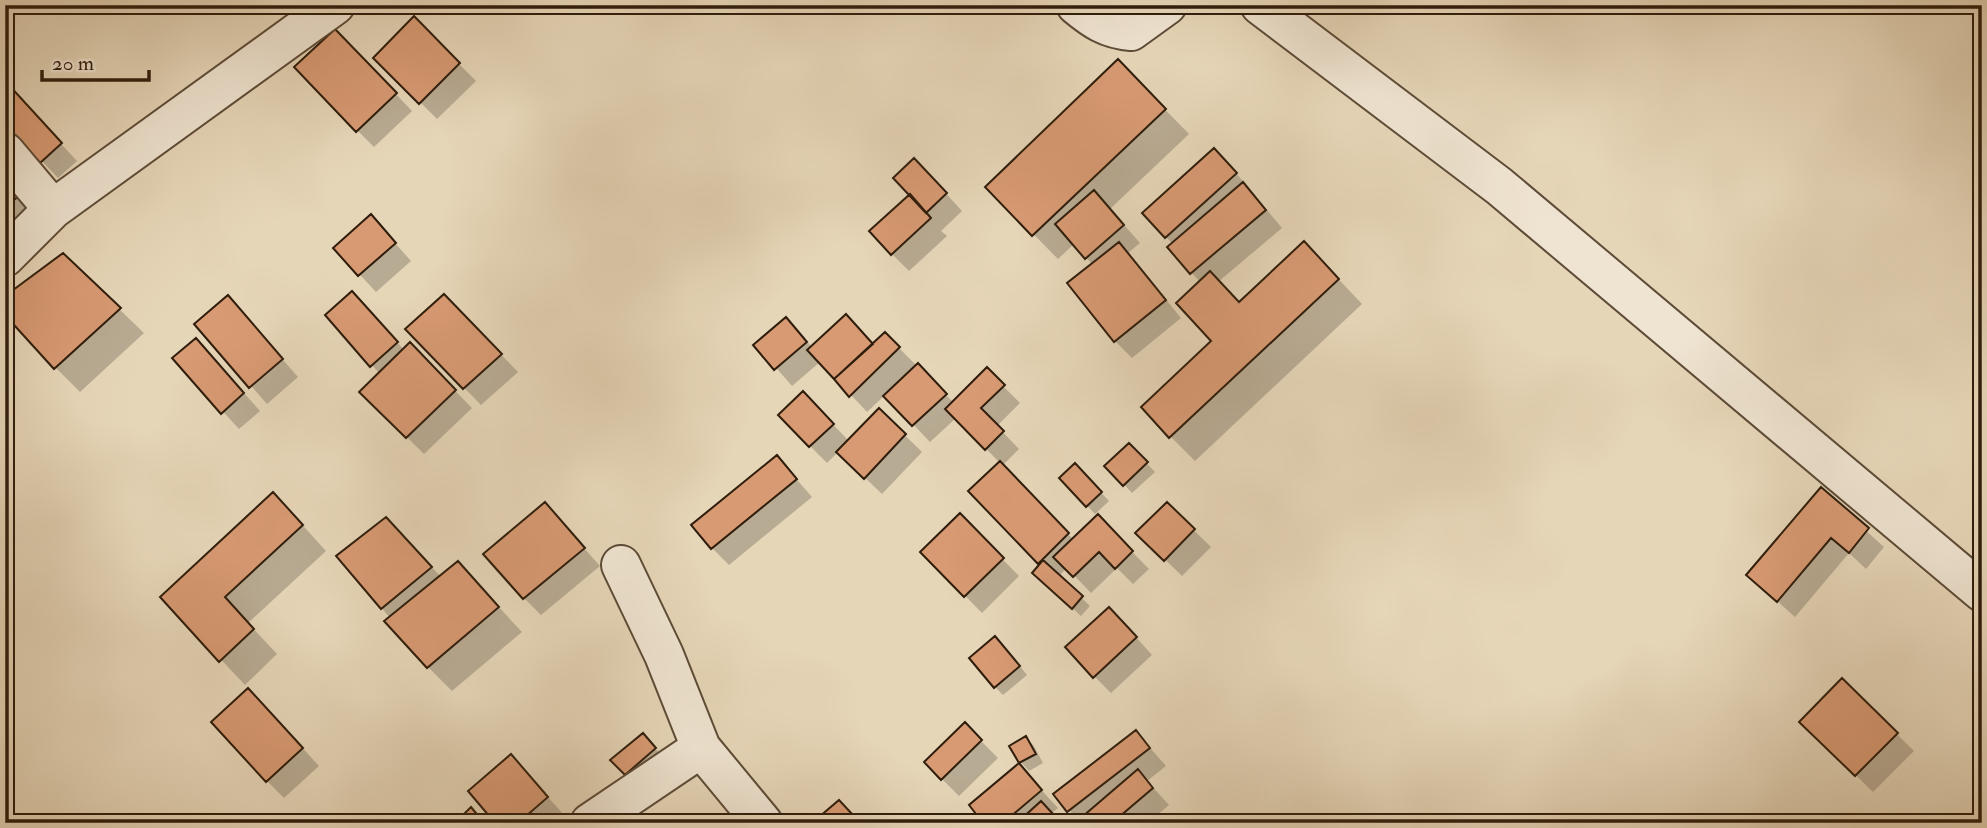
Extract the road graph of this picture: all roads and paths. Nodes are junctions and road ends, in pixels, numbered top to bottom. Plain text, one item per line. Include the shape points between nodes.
1 (335, 5) edge
2 (1076, 5) edge
3 (1167, 5) edge
4 (1260, 5) edge
5 (5, 152) edge
6 (53, 209) junction
7 (5, 257) edge
8 (621, 565) dead end
9 (1982, 592) edge
10 (701, 748) junction
11 (590, 823) edge
12 (763, 823) edge

1 - 6 street
2 - 3 street via 1096,22 1130,31
4 - 9 street via 1499,186
5 - 6 street
6 - 7 street
8 - 10 street
10 - 11 street
10 - 12 street

